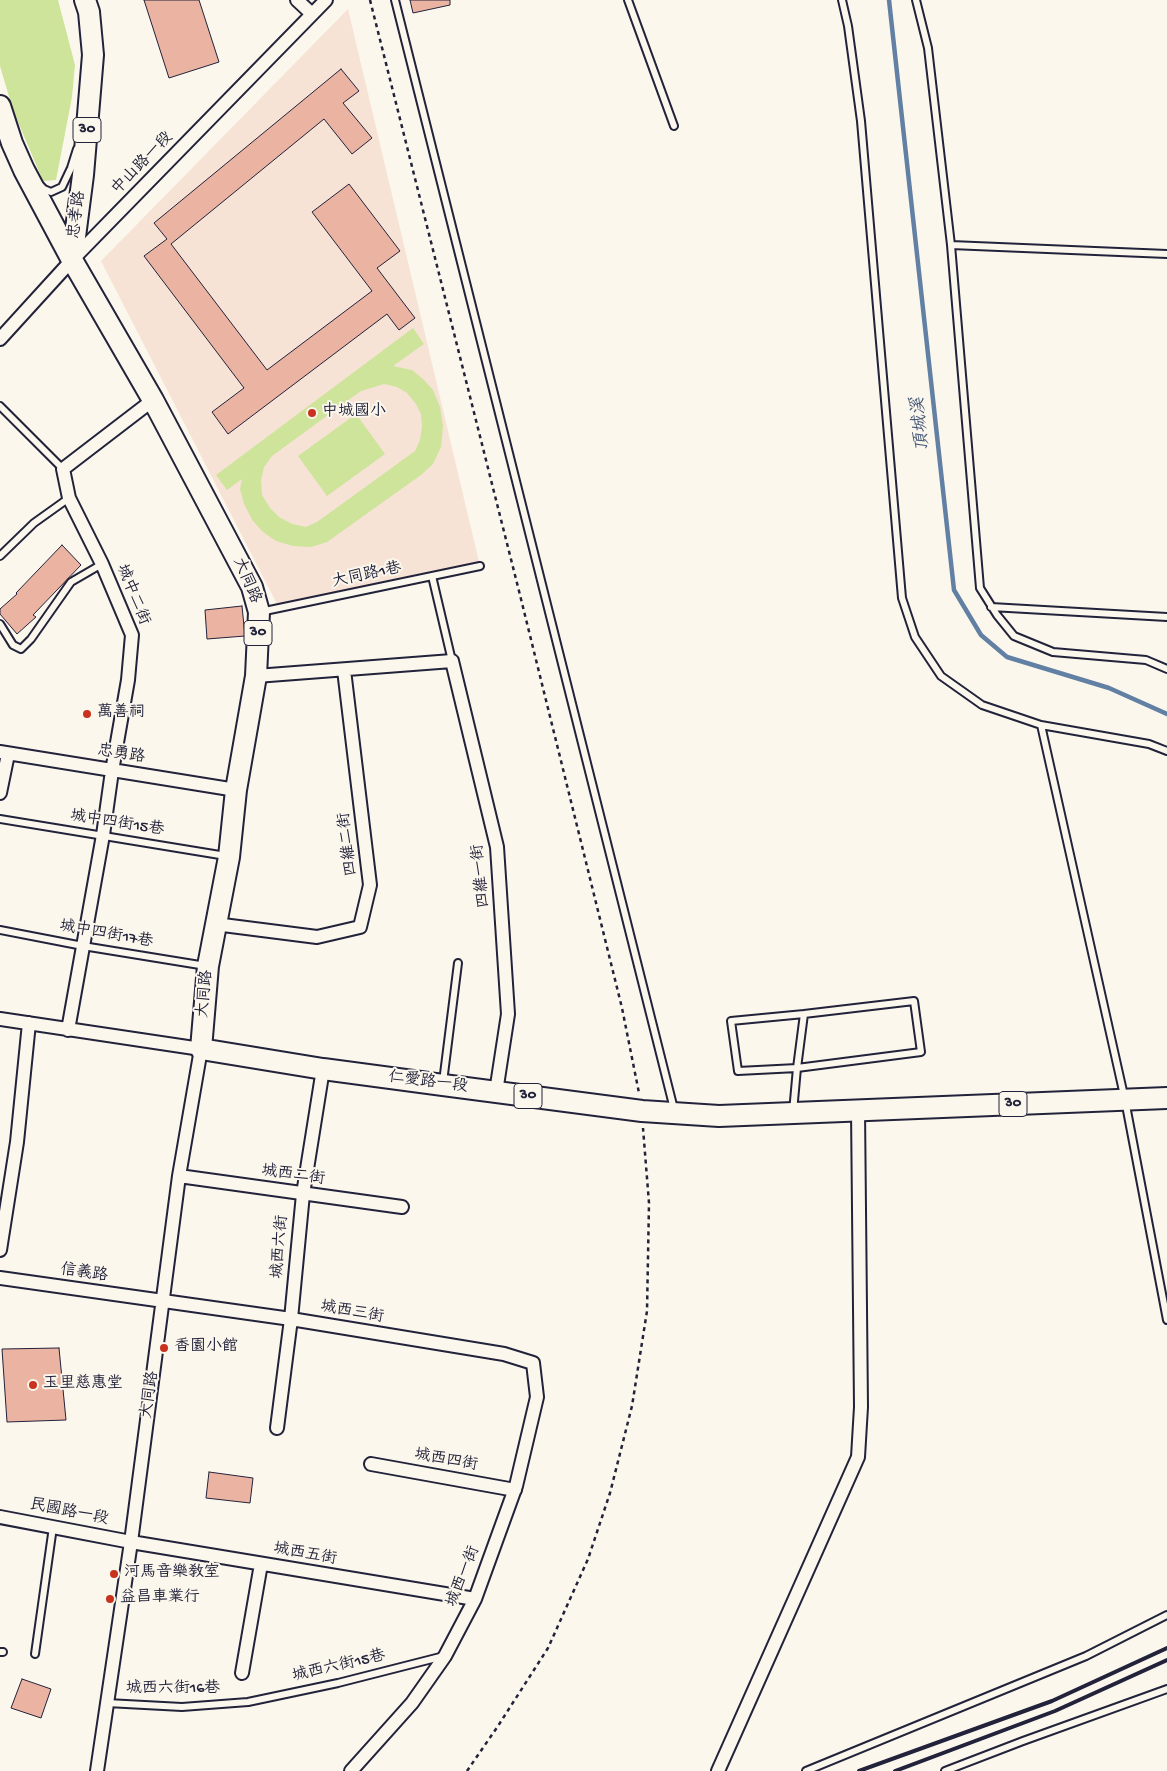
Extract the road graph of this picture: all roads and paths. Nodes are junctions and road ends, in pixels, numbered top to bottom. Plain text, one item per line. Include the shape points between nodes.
1 (86, 0) edge
2 (297, 0) edge
3 (326, 0) edge
4 (370, 0) edge
5 (395, 0) edge
6 (628, 0) edge
7 (842, 0) edge
8 (916, 0) edge
9 (312, 14) junction
10 (89, 112) junction
11 (3, 114) edge
12 (674, 126) dead end
13 (951, 244) junction
14 (1167, 254) edge
15 (72, 260) junction
16 (0, 339) edge
17 (153, 400) junction
18 (0, 406) edge
19 (64, 469) junction
20 (69, 498) junction
21 (0, 556) edge
22 (102, 564) junction
23 (480, 566) dead end
24 (432, 576) junction
25 (992, 607) junction
26 (259, 612) junction
27 (1167, 617) edge
28 (0, 624) edge
29 (452, 662) junction
30 (1167, 669) edge
31 (344, 670) junction
32 (256, 676) junction
33 (1041, 725) junction
34 (1167, 751) edge
35 (4, 753) edge
36 (112, 771) junction
37 (236, 790) junction
38 (0, 793) edge
39 (0, 819) edge
40 (103, 835) junction
41 (229, 857) junction
42 (215, 924) junction
43 (0, 930) edge
44 (83, 946) junction
45 (458, 964) dead end
46 (208, 966) junction
47 (804, 1014) junction
48 (0, 1019) edge
49 (29, 1023) junction
50 (68, 1030) junction
51 (201, 1049) junction
52 (798, 1068) junction
53 (323, 1069) junction
54 (443, 1086) junction
55 (496, 1092) junction
56 (1167, 1098) edge
57 (1125, 1100) junction
58 (858, 1110) junction
59 (642, 1111) junction
60 (675, 1113) junction
61 (793, 1113) junction
62 (179, 1176) junction
63 (303, 1194) junction
64 (402, 1207) dead end
65 (0, 1250) edge
66 (0, 1278) edge
67 (164, 1301) junction
68 (291, 1319) junction
69 (1167, 1320) edge
70 (533, 1363) joint
71 (277, 1428) dead end
72 (371, 1464) dead end
73 (515, 1490) junction
74 (0, 1517) edge
75 (53, 1527) junction
76 (131, 1542) junction
77 (261, 1564) junction
78 (475, 1599) junction
79 (1167, 1614) edge
80 (35, 1654) dead end
81 (445, 1656) junction
82 (242, 1673) dead end
83 (1167, 1689) edge
84 (107, 1703) junction
85 (239, 1703) joint
86 (97, 1771) edge
87 (351, 1771) edge
88 (467, 1771) edge
89 (718, 1771) edge
90 (806, 1771) edge
91 (945, 1771) edge

1 - 10 main road, 忠孝路 / 30 via 93,55
2 - 9 street
3 - 9 street, 中山路一段
4 - 59 path via 622,1008
5 - 60 lane
6 - 12 lane
7 - 33 lane via 861,121 902,598 915,637 941,676 982,705
8 - 13 lane via 928,48
9 - 15 street, 中山路一段
10 - 11 lane via 62,187 51,192 37,180
10 - 15 main road, 忠孝路 / 30
11 - 15 main road, 忠孝路 / 30 via 24,170
13 - 14 lane
13 - 25 lane via 980,588
15 - 16 street, 中山路一段
15 - 17 main road, 大同路 / 30
17 - 19 street
17 - 26 main road, 大同路 / 30 via 252,587
18 - 19 lane
19 - 20 street, 城中二街
20 - 21 lane via 34,523
20 - 22 street, 城中二街
22 - 28 lane via 71,582 21,649 13,645
22 - 36 street, 城中二街 via 132,635 128,680
23 - 24 lane, 大同路1巷
24 - 26 lane, 大同路1巷
24 - 29 lane, 四維一街
25 - 27 lane
25 - 30 lane via 1014,636 1053,652 1146,660
26 - 32 main road, 大同路 / 30
29 - 31 street
29 - 55 street, 四維一街 via 497,847 508,1014
31 - 32 street
31 - 42 street, 四維二街 via 370,884 360,926 317,937
32 - 37 main road, 大同路 / 30
33 - 34 lane via 1149,744
33 - 57 lane
35 - 36 street, 忠勇路
35 - 38 street
36 - 37 street, 忠勇路
36 - 40 street, 城中二街
37 - 41 main road, 大同路 / 30
39 - 40 lane, 城中四街15巷
40 - 41 lane, 城中四街15巷
40 - 44 street, 城中二街
41 - 42 main road, 大同路 / 30
42 - 46 main road, 大同路 / 30
43 - 44 lane, 城中四街17巷
44 - 46 lane, 城中四街17巷
44 - 50 street, 城中二街
45 - 54 lane
46 - 51 main road, 大同路 / 30
47 - 52 lane
47 - 52 lane via 731,1021 738,1071
47 - 52 lane via 914,1001 921,1052
48 - 49 street, 仁愛路一段
49 - 50 street, 仁愛路一段
49 - 65 street via 17,1142
50 - 51 street, 仁愛路一段
51 - 53 main road, 仁愛路一段 / 30
51 - 62 street, 大同路
52 - 61 lane
53 - 54 main road, 仁愛路一段 / 30
53 - 63 street, 城西六街
54 - 55 main road, 仁愛路一段 / 30
55 - 59 main road, 仁愛路一段 / 30
56 - 57 main road, 30
57 - 58 main road, 30
57 - 69 lane
58 - 61 main road, 仁愛路一段 / 30
58 - 89 street via 862,1407 858,1457
59 - 60 main road, 仁愛路一段 / 30
59 - 88 path via 649,1203 647,1311 632,1406 610,1493 588,1559 548,1648
60 - 61 main road, 仁愛路一段 / 30 via 719,1116
62 - 63 street, 城西二街
62 - 67 street, 大同路
63 - 64 street, 城西二街
63 - 68 street, 城西六街
66 - 67 street, 信義路
67 - 68 street, 城西三街
67 - 76 street, 大同路
68 - 70 street, 城西三街 via 504,1354
68 - 71 street, 城西六街
70 - 73 street, 城西一街 via 537,1398
72 - 73 street, 城西四街
73 - 78 street, 城西一街
74 - 75 street, 民國路一段
75 - 76 street, 民國路一段
75 - 80 lane
76 - 77 street, 城西五街
76 - 84 street, 大同路
77 - 78 street, 城西五街
77 - 82 street
78 - 81 street, 城西一街
79 - 90 lane via 1086,1656
81 - 85 lane, 城西六街15巷 via 338,1683
81 - 87 street, 城西一街 via 412,1703
83 - 91 lane
84 - 85 lane, 城西六街16巷 via 182,1707
84 - 86 street, 大同路

